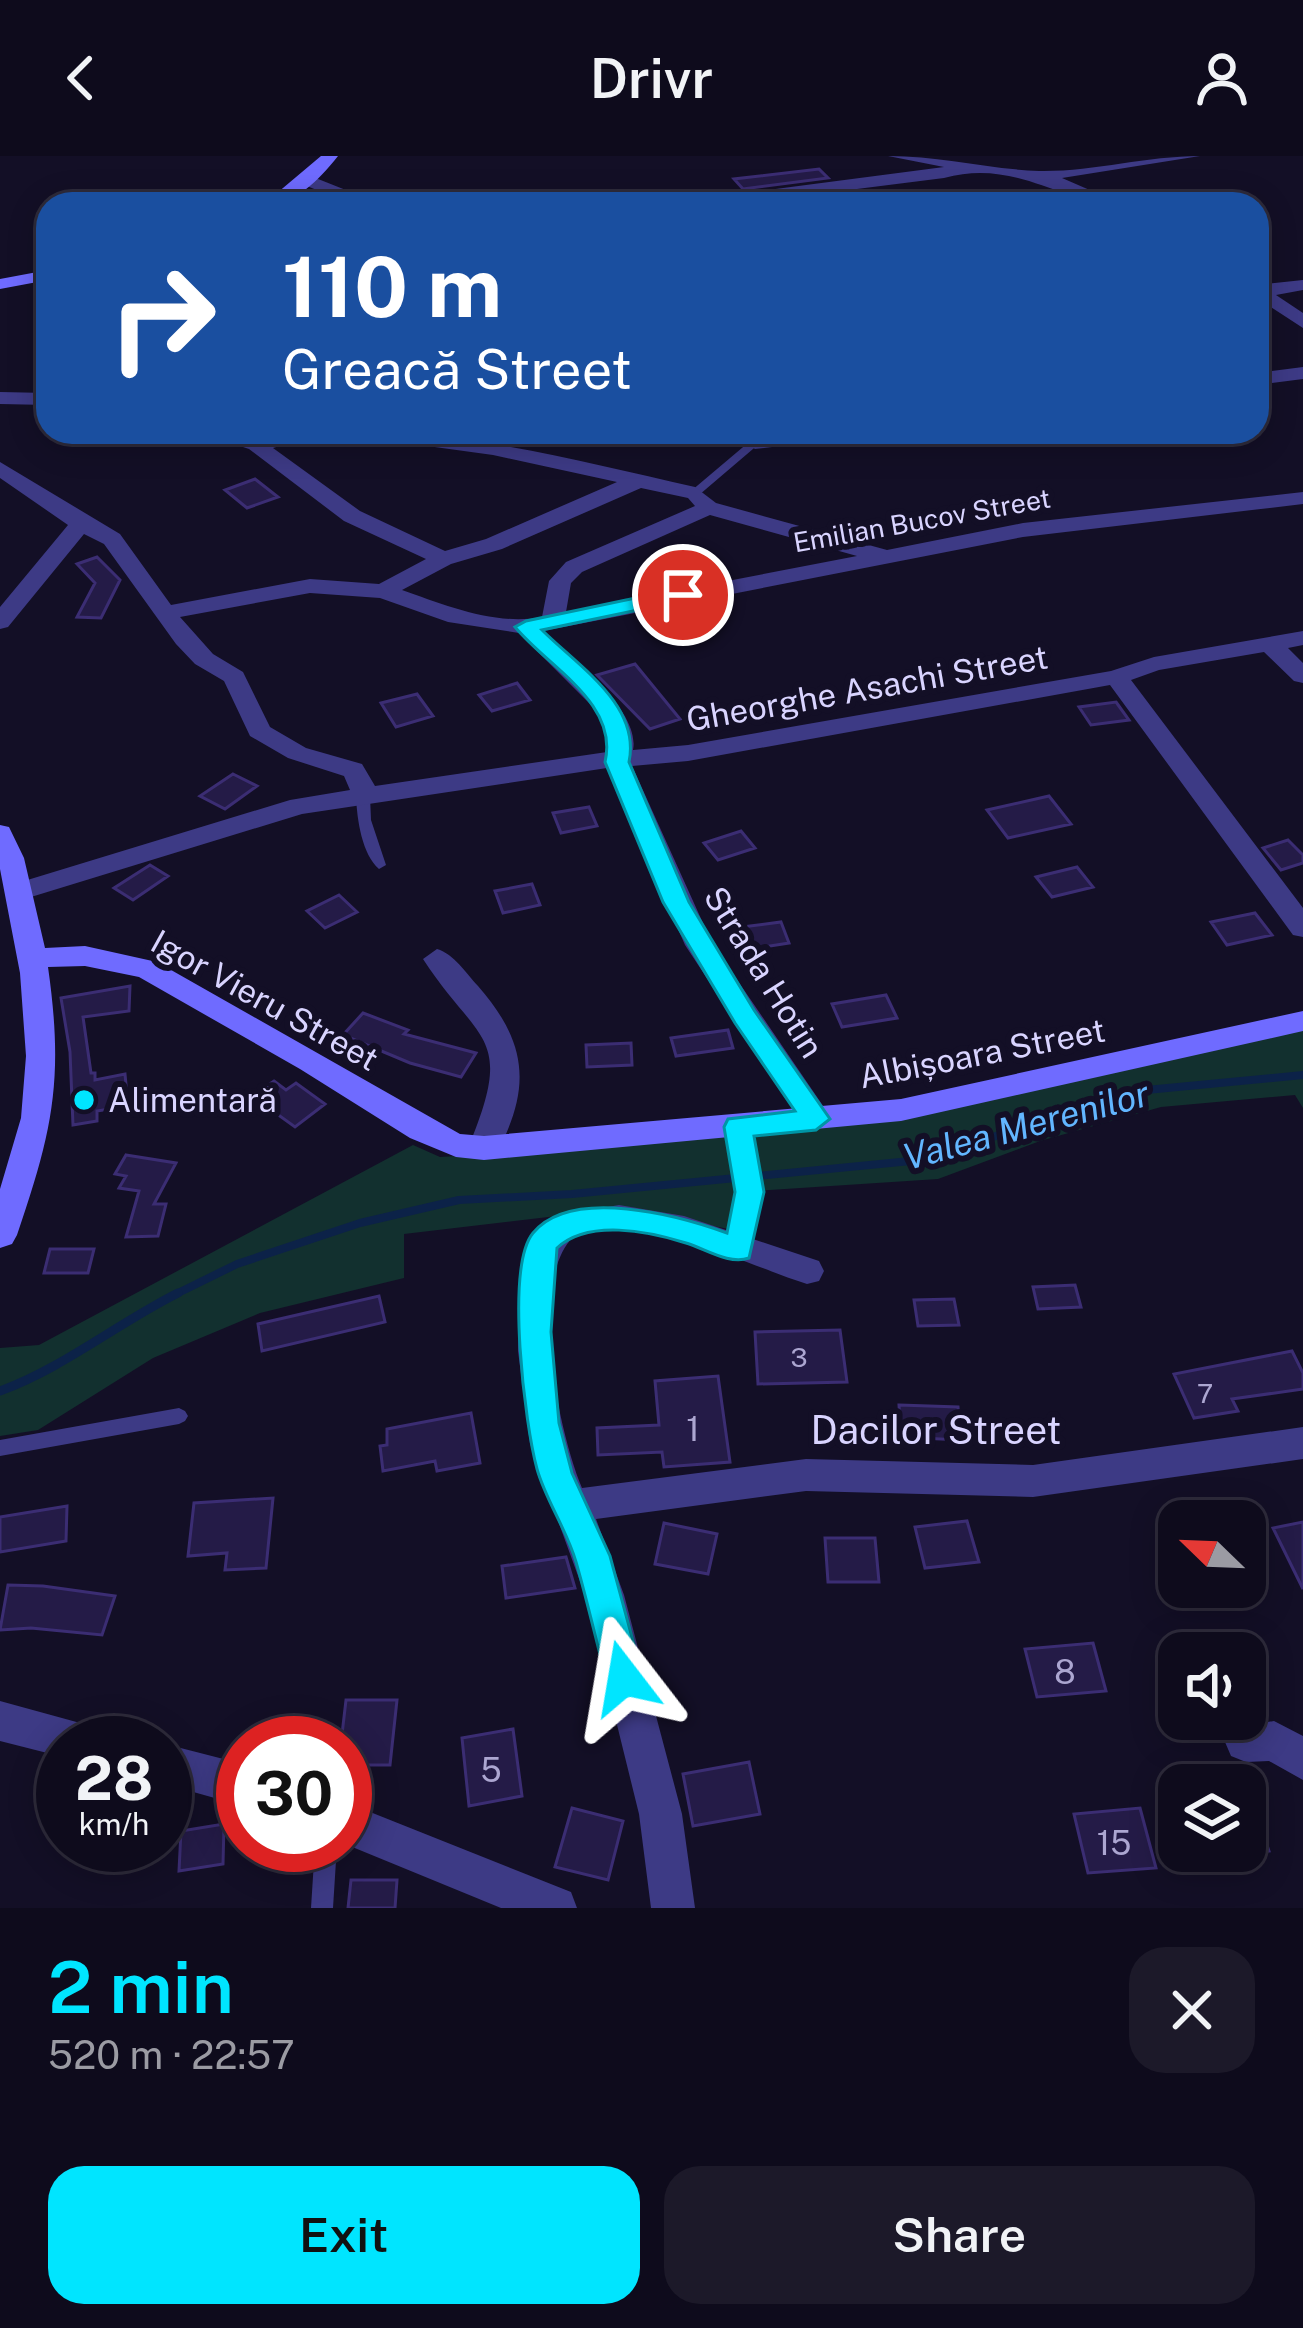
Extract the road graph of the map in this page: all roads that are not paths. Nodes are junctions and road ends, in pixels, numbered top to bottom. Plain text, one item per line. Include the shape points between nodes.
1 (331, 156) edge
2 (896, 156) edge
3 (1190, 156) edge
4 (968, 165) junction
5 (1042, 176) junction
6 (308, 180) junction
7 (290, 192) edge
8 (336, 192) edge
9 (794, 192) edge
10 (1083, 192) edge
11 (36, 277) edge
12 (0, 284) edge
13 (1303, 285) edge
14 (1269, 290) edge
15 (1269, 299) edge
16 (1303, 322) edge
17 (1303, 373) edge
18 (1269, 377) edge
19 (0, 398) edge
20 (36, 399) edge
21 (252, 444) edge
22 (261, 444) edge
23 (468, 444) edge
24 (746, 444) edge
25 (256, 445) junction
26 (0, 468) edge
27 (638, 481) junction
28 (1303, 497) edge
29 (701, 500) junction
30 (80, 524) junction
31 (886, 557) junction
32 (443, 559) junction
33 (382, 591) junction
34 (167, 613) junction
35 (0, 622) edge
36 (540, 623) junction
37 (1303, 638) edge
38 (1269, 643) junction
39 (1303, 676) edge
40 (1116, 677) junction
41 (617, 762) junction
42 (363, 796) junction
43 (3, 846) edge
44 (379, 865) dead end
45 (21, 891) junction
46 (1303, 928) edge
47 (30, 958) junction
48 (437, 958) dead end
49 (1303, 1021) edge
50 (816, 1119) junction
51 (738, 1127) junction
52 (470, 1146) junction
53 (10, 1174) edge
54 (0, 1234) edge
55 (739, 1250) junction
56 (807, 1271) dead end
57 (178, 1416) dead end
58 (1303, 1443) edge
59 (0, 1448) edge
60 (570, 1506) junction
61 (0, 1721) edge
62 (36, 1730) edge
63 (1246, 1742) dead end
64 (1303, 1760) edge
65 (372, 1834) edge
66 (324, 1872) edge
67 (322, 1908) edge
68 (555, 1908) edge
69 (673, 1908) edge

1 - 6 street
2 - 4 street
3 - 5 street
4 - 5 street
4 - 9 street
5 - 10 street
6 - 7 street
6 - 8 street
11 - 12 street
13 - 14 street
15 - 16 street
17 - 18 street
19 - 20 street
21 - 25 street
22 - 25 street
23 - 27 street
24 - 29 lane
25 - 32 street via 352,516
26 - 30 street
27 - 29 street
27 - 32 street
28 - 31 street, Emilian Bucov Street via 1023,530
29 - 31 street
29 - 36 street via 574,567
30 - 34 street via 112,539
30 - 35 street
31 - 36 street, Emilian Bucov Street
32 - 33 street
33 - 34 street via 290,586
33 - 36 street via 457,617
34 - 42 street via 204,659 234,677 259,731 353,770
36 - 41 street, Strada Hotin via 610,710 622,741
37 - 38 street, Gheorghe Asachi Street
38 - 39 street
38 - 40 street, Gheorghe Asachi Street
40 - 41 street, Gheorghe Asachi Street
40 - 46 street
41 - 42 street, Gheorghe Asachi Street
41 - 50 street, Strada Hotin via 699,945
42 - 44 lane
42 - 45 street, Gheorghe Asachi Street via 299,806
43 - 45 street
45 - 47 street
47 - 52 street, Igor Vieru Street via 85,956 147,969 421,1130
47 - 53 street via 38,1115
48 - 52 street via 509,1054 505,1104
49 - 50 street, Albișoara Street via 901,1110
50 - 51 street, Albișoara Street
51 - 52 street, Albișoara Street
51 - 55 lane via 749,1192
53 - 54 street
55 - 56 street
55 - 60 street via 684,1230 602,1217 544,1241 535,1332 543,1423
57 - 59 lane
58 - 60 street, Dacilor Street via 1034,1481 806,1475
60 - 69 street via 604,1598
61 - 62 street
63 - 64 street via 1274,1741
65 - 68 street
66 - 67 lane

